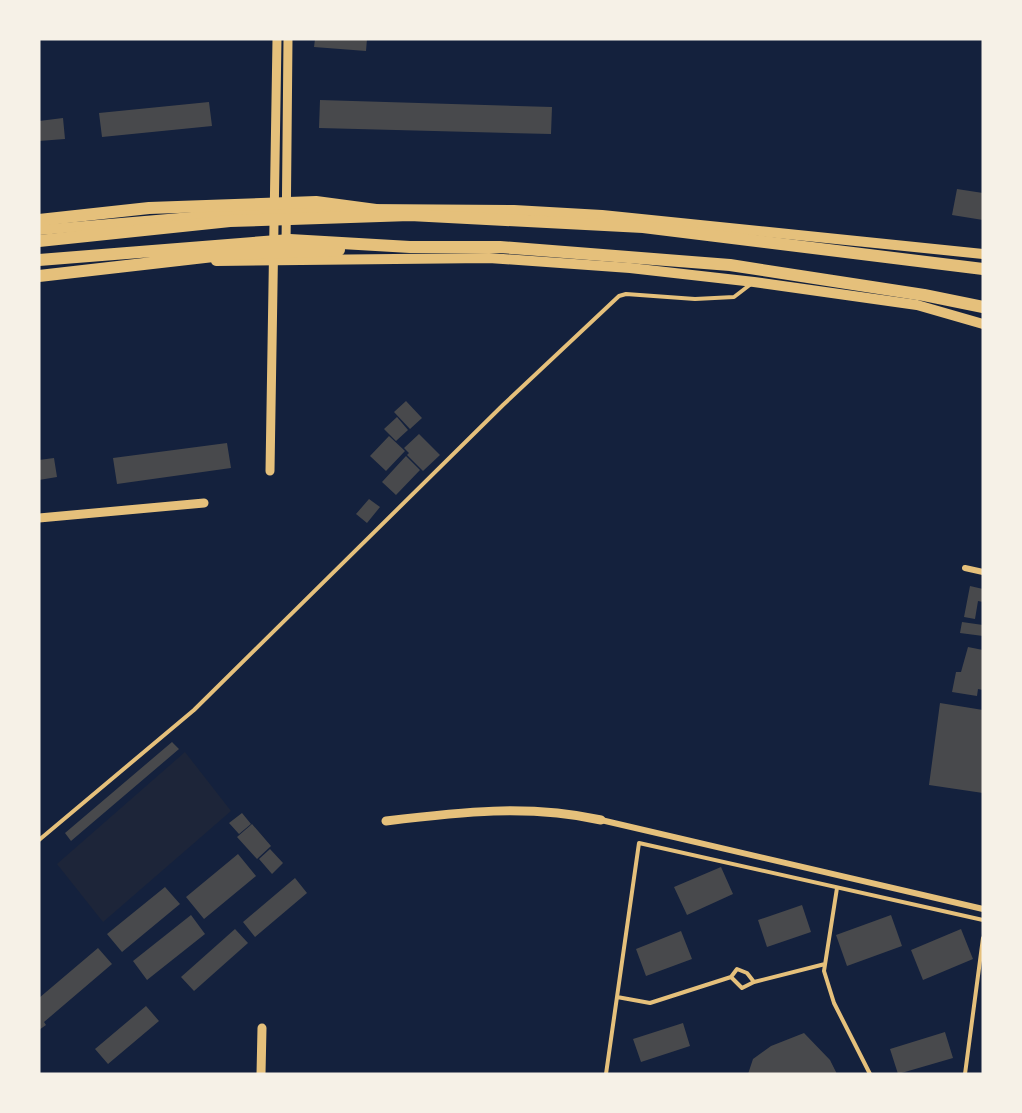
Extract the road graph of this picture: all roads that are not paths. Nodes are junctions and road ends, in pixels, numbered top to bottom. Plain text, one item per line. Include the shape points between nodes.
1 (277, 39) edge
2 (288, 39) edge
3 (279, 210) junction
4 (410, 215) junction
5 (39, 220) edge
6 (39, 230) edge
7 (39, 241) edge
8 (410, 247) junction
9 (983, 254) edge
10 (286, 258) junction
11 (274, 259) junction
12 (39, 260) edge
13 (983, 268) edge
14 (39, 270) edge
15 (39, 276) edge
16 (754, 282) junction
17 (924, 295) junction
18 (983, 307) edge
19 (983, 315) edge
20 (983, 324) edge
21 (270, 471) dead end
22 (204, 503) dead end
23 (39, 518) edge
24 (965, 568) dead end
25 (983, 572) edge
26 (601, 820) joint
27 (386, 821) dead end
28 (39, 840) edge
29 (837, 888) junction
30 (983, 909) edge
31 (983, 921) edge
32 (983, 938) edge
33 (825, 964) junction
34 (731, 977) junction
35 (754, 982) junction
36 (617, 997) junction
37 (262, 1028) dead end
38 (261, 1074) edge
39 (606, 1074) edge
40 (870, 1074) edge
41 (965, 1074) edge

1 - 3 street
2 - 3 street
3 - 6 main road
3 - 9 main road via 514,210 602,215
3 - 10 street
3 - 11 street
4 - 5 highway via 316,202 148,208
4 - 7 highway via 230,221
4 - 13 highway via 643,227
8 - 12 highway via 290,240
8 - 15 highway via 231,254
8 - 17 highway via 500,247 730,266
10 - 11 main road
10 - 16 main road via 489,258
11 - 14 main road via 94,264
11 - 21 street
16 - 20 main road via 917,305
16 - 28 lane via 734,297 619,296 194,710
17 - 18 highway
17 - 19 highway
22 - 23 street
24 - 25 street
26 - 27 street via 565,812 481,809
26 - 30 street
29 - 31 lane
29 - 33 lane
29 - 36 lane via 639,843
32 - 41 lane
33 - 35 lane
33 - 40 lane via 834,1003
34 - 35 lane via 742,988
34 - 35 lane via 737,969
34 - 36 lane via 650,1003
36 - 39 lane
37 - 38 street

